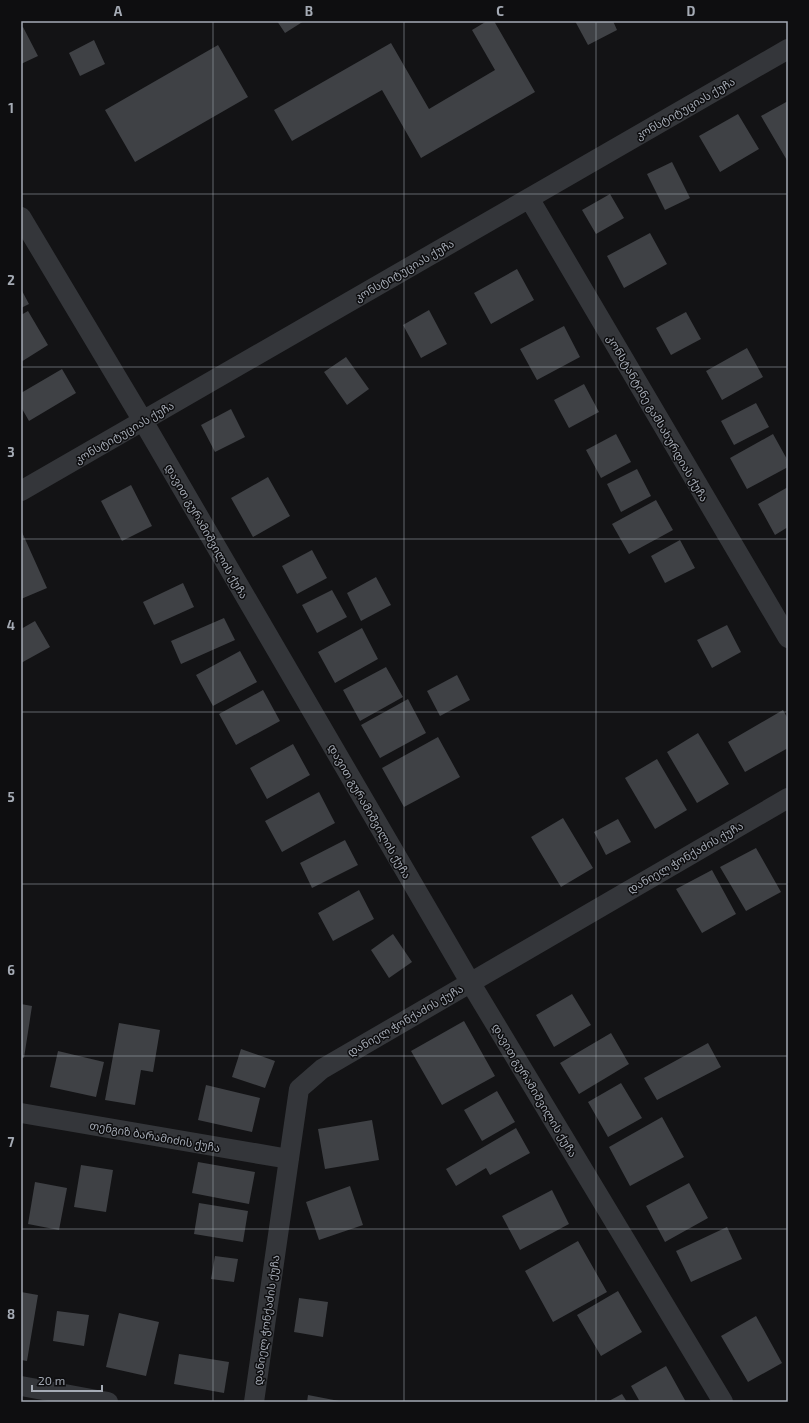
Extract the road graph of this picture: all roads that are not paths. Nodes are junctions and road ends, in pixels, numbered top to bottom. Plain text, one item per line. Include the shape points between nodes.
1 (788, 49) edge
2 (529, 198) junction
3 (21, 218) edge
4 (143, 421) junction
5 (21, 491) edge
6 (788, 638) edge
7 (788, 798) edge
8 (470, 982) junction
9 (21, 1114) edge
10 (289, 1159) junction
11 (21, 1386) edge
12 (108, 1402) edge
13 (254, 1402) edge
14 (722, 1402) edge

1 - 2 street, კონსტიტუციას ქუჩა
2 - 4 street, კონსტიტუციას ქუჩა
2 - 6 street, კონსტანტინე გამსახურდიას ქუჩა
3 - 4 street, დავით გურამიშვილის ქუჩა
4 - 5 street, კონსტიტუციას ქუჩა
4 - 8 street, დავით გურამიშვილის ქუჩა
7 - 8 street, დანიელ ჭონქაძის ქუჩა
8 - 10 street, დანიელ ჭონქაძის ქუჩა via 322,1069 299,1089
8 - 14 street, დავით გურამიშვილის ქუჩა
9 - 10 street, თენგიზ ბარამიძის ქუჩა
10 - 13 street, დანიელ ჭონქაძის ქუჩა
11 - 12 street

